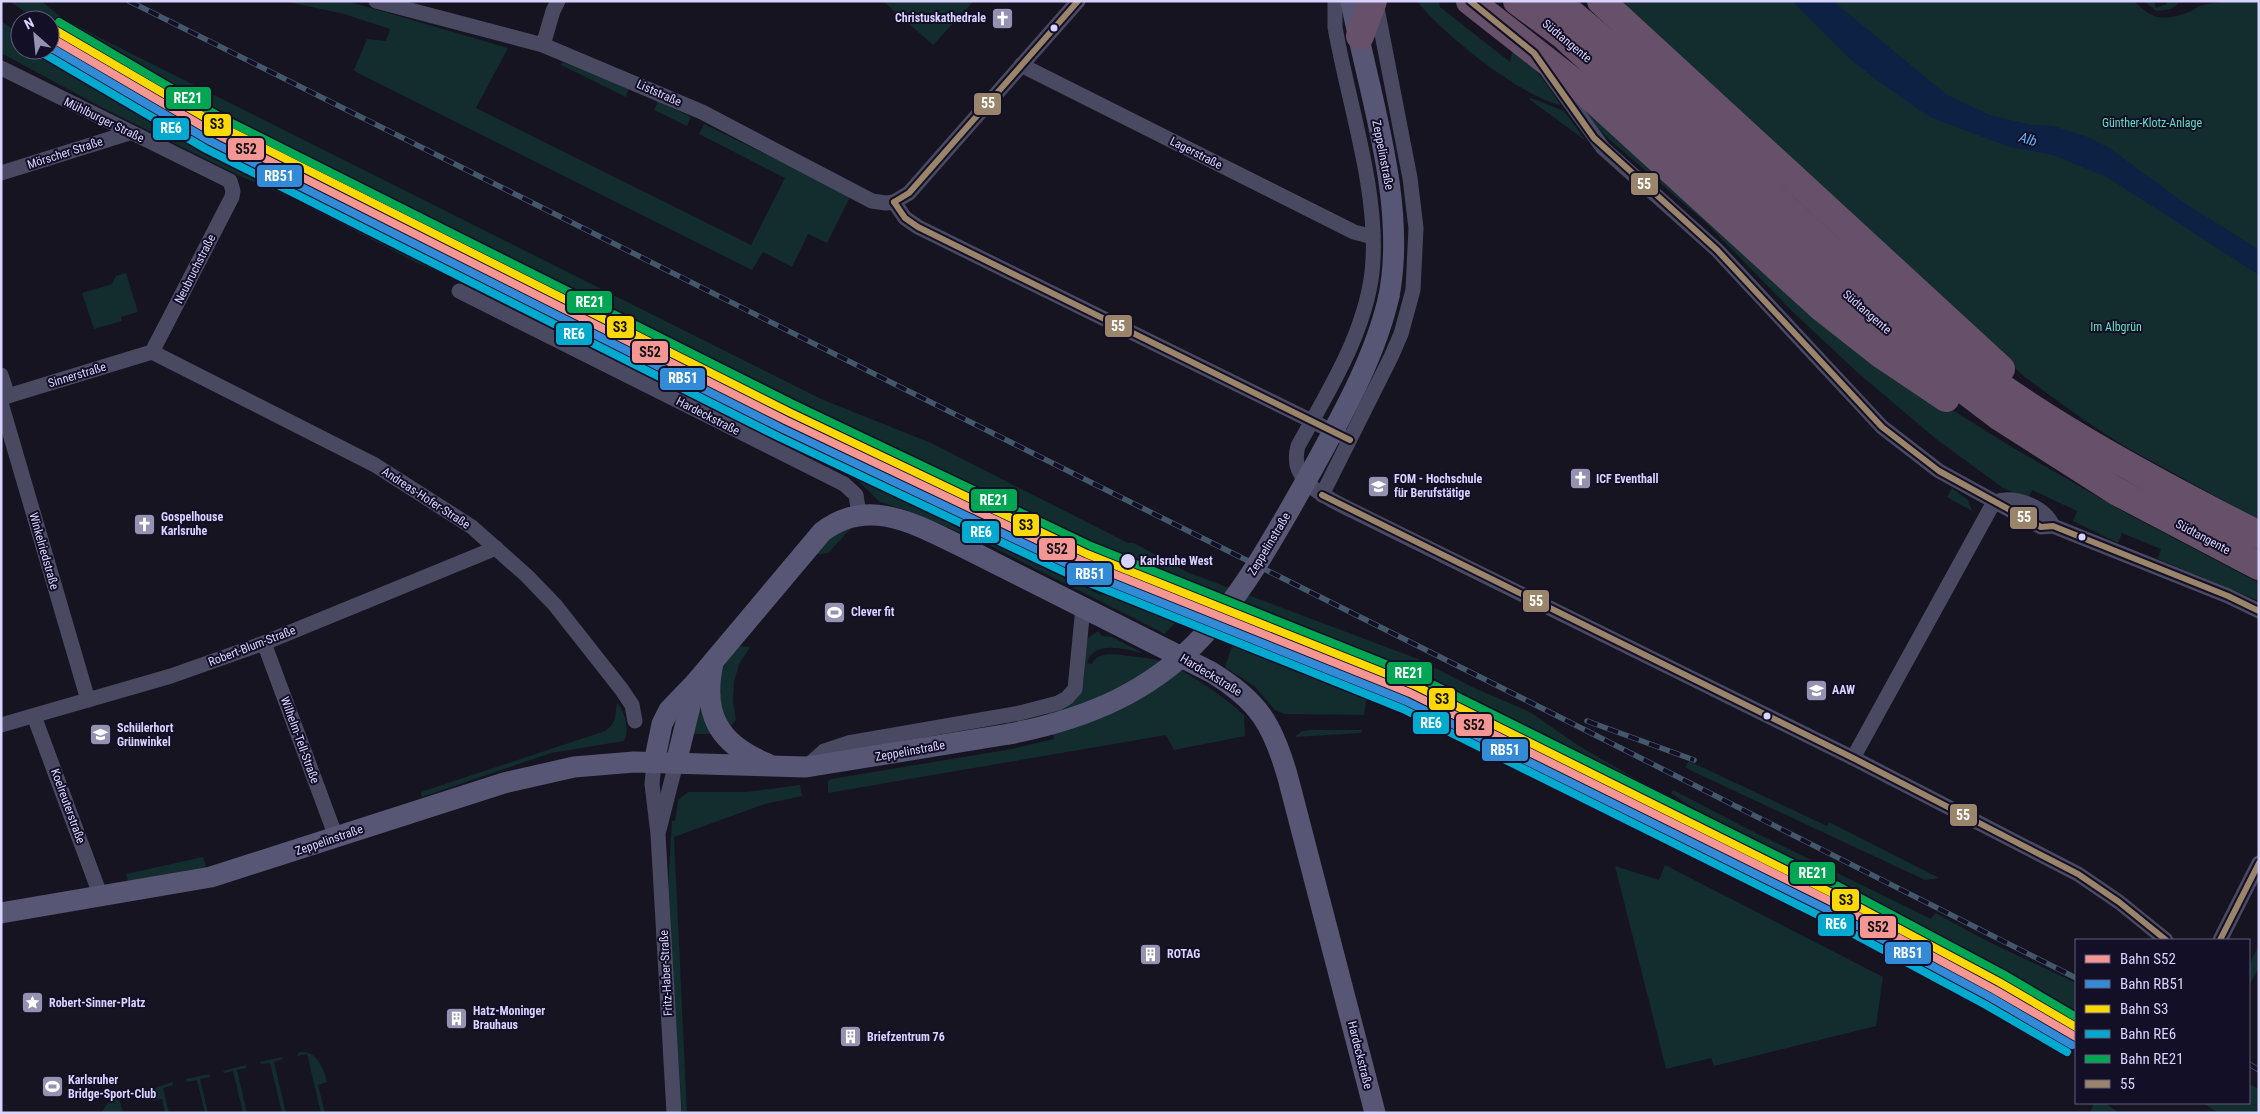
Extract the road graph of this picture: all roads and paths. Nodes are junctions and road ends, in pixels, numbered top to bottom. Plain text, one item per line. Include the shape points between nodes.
1 (376, 1) edge
2 (558, 1) edge
3 (1078, 1) edge
4 (1335, 1) edge
5 (1351, 1) edge
6 (1362, 1) edge
7 (1374, 1) edge
8 (1470, 1) edge
9 (1517, 1) edge
10 (1556, 1) edge
11 (1601, 1) edge
12 (404, 5) edge
13 (1360, 36) junction
14 (543, 45) junction
15 (1534, 53) junction
16 (1021, 65) junction
17 (1, 68) edge
18 (129, 133) junction
19 (1, 173) edge
20 (232, 185) joint
21 (894, 202) junction
22 (1373, 237) junction
23 (459, 291) dead end
24 (152, 352) junction
25 (1, 375) edge
26 (2008, 392) junction
27 (3, 399) edge
28 (1311, 422) junction
29 (2028, 435) junction
30 (1350, 440) junction
31 (1322, 495) junction
32 (1994, 502) junction
33 (859, 514) junction
34 (2259, 535) edge
35 (496, 548) junction
36 (2259, 566) edge
37 (1083, 607) junction
38 (2259, 611) edge
39 (264, 643) junction
40 (714, 658) junction
41 (696, 682) junction
42 (88, 700) junction
43 (34, 716) junction
44 (635, 720) dead end
45 (1, 725) edge
46 (1853, 758) junction
47 (654, 762) junction
48 (676, 763) junction
49 (806, 767) junction
50 (777, 768) junction
51 (658, 834) junction
52 (336, 837) junction
53 (2259, 863) edge
54 (101, 897) junction
55 (1, 913) edge
56 (2165, 939) edge
57 (2221, 939) edge
58 (674, 1113) edge
59 (1375, 1113) edge

1 - 12 street, Liststraße
2 - 14 street
3 - 16 street
4 - 22 street, Zeppelinstraße via 1335,28 1367,181
5 - 13 street, Zeppelinstraße
6 - 13 street, Zeppelinstraße
7 - 13 highway
7 - 30 street, Zeppelinstraße via 1410,178 1416,228 1414,290 1401,334
8 - 15 highway
9 - 29 highway, Südtangente via 1563,35 1892,334
10 - 26 highway, Südtangente via 1675,104 1906,314
11 - 26 highway via 2000,367
12 - 14 street, Liststraße
13 - 49 street, Zeppelinstraße, bridge via 1394,223 1389,296 1379,333 1318,458 1263,555 1226,611 1174,664 1102,708 1040,728
14 - 21 street, Liststraße via 702,112 872,201
15 - 29 highway via 1549,61 1581,88 1821,307 1882,355 1997,428
15 - 32 street via 1598,143 1716,250 1882,427 1933,467
16 - 21 street via 909,193
16 - 22 street, Lagerstraße via 1354,232
17 - 18 street, Mühlburger Straße
18 - 19 street, Mörscher Straße
18 - 20 street, Mühlburger Straße via 226,178
20 - 24 street, Neubruchstraße via 232,197
21 - 28 street via 905,218 918,227
22 - 28 street, Zeppelinstraße via 1373,262 1360,320
23 - 33 street, Hardeckstraße via 844,484 856,495
24 - 27 street, Sinnerstraße
24 - 35 street, Andreas-Hofer-Straße via 376,465 444,507
25 - 27 street, Winkelriedstraße
26 - 34 highway, Südtangente via 2125,466
27 - 42 street, Winkelriedstraße
28 - 30 street
28 - 31 street, Zeppelinstraße via 1298,446 1296,463 1303,480
29 - 36 highway, Südtangente via 2116,491
30 - 31 street, Zeppelinstraße
31 - 46 street, Zeppelinstraße
32 - 38 street via 2015,499 2049,516 2053,526
32 - 46 street
33 - 37 street, Hardeckstraße via 892,518 930,532
33 - 40 street, Hardeckstraße via 845,518 822,532
35 - 39 street, Robert-Blum-Straße
35 - 44 street, Andreas-Hofer-Straße via 555,605 593,652 632,705
37 - 49 street, Zeppelinstraße via 1075,689 1067,698 1020,713 848,742 829,748
37 - 59 street, Hardeckstraße via 1225,681 1246,697 1271,729 1288,778
39 - 42 street, Robert-Blum-Straße via 171,676
39 - 52 street, Wilhelm-Tell-Straße
40 - 41 street, Hardeckstraße
40 - 50 street via 708,689 709,703 717,724 730,742
41 - 47 street, Hardeckstraße via 669,710 662,724
41 - 48 street, Hardeckstraße
42 - 43 street, Robert-Blum-Straße
43 - 45 street, Robert-Blum-Straße
43 - 54 street, Koelreuterstraße
46 - 56 street, Zeppelinstraße via 2078,874
47 - 48 street, Zeppelinstraße
47 - 51 street, Fritz-Haber-Straße via 652,784
47 - 52 street, Zeppelinstraße via 610,763 542,772
48 - 50 street, Zeppelinstraße
48 - 51 street, Fritz-Haber-Straße
49 - 50 street, Zeppelinstraße
51 - 58 street, Fritz-Haber-Straße
52 - 54 street, Zeppelinstraße via 211,877
53 - 57 street
54 - 55 street, Zeppelinstraße

